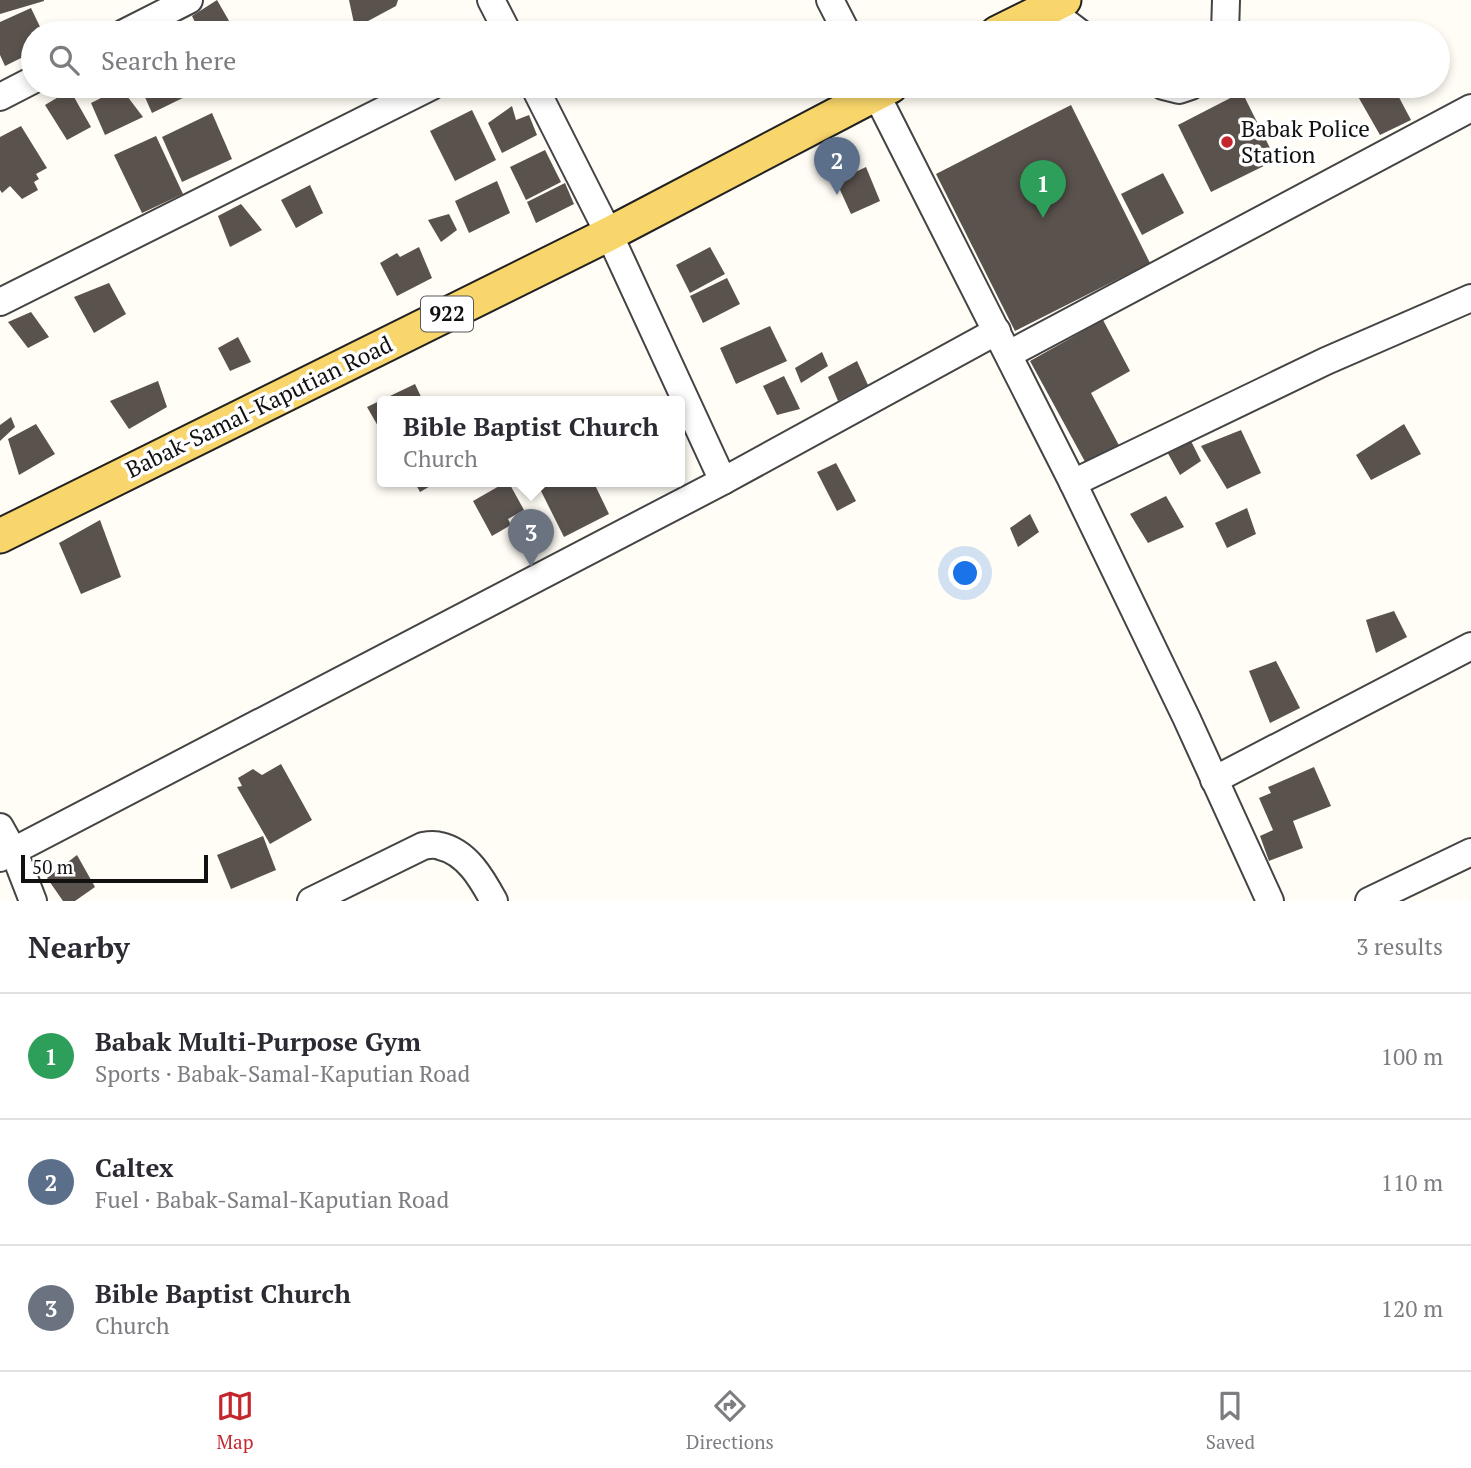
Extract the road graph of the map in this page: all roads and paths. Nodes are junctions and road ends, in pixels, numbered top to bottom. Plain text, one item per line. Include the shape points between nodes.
1 (188, 0) edge
2 (491, 0) edge
3 (830, 0) edge
4 (1226, 0) edge
5 (1055, 4) edge
6 (147, 21) edge
7 (502, 21) edge
8 (841, 21) edge
9 (1021, 21) edge
10 (1070, 21) edge
11 (1225, 21) edge
12 (21, 86) edge
13 (0, 97) edge
14 (408, 98) edge
15 (540, 98) edge
16 (861, 98) edge
17 (885, 98) edge
18 (1471, 108) edge
19 (609, 234) junction
20 (1471, 298) edge
21 (0, 302) edge
22 (1003, 343) junction
23 (684, 396) edge
24 (685, 399) edge
25 (723, 481) junction
26 (1073, 483) junction
27 (0, 536) edge
28 (1471, 646) edge
29 (1214, 780) junction
30 (0, 827) edge
31 (1471, 852) edge
32 (7, 855) edge
33 (343, 894) edge
34 (33, 901) edge
35 (311, 901) edge
36 (494, 901) edge
37 (1270, 901) edge
38 (1369, 901) edge

1 - 6 street
2 - 7 street
3 - 8 street
4 - 11 street
5 - 9 main road
5 - 10 street
12 - 13 street
14 - 21 street
15 - 19 street
16 - 19 main road, Babak-Samal-Kaputian Road / 922
17 - 22 street
18 - 22 street
19 - 23 street
19 - 27 main road, Babak-Samal-Kaputian Road / 922
20 - 26 street via 1326,361
22 - 25 street
22 - 26 street
24 - 25 street
25 - 32 street
26 - 29 street
28 - 29 street
29 - 37 street
30 - 32 street
31 - 38 street
32 - 34 street
33 - 35 street
33 - 36 street via 423,846 439,845 470,864

